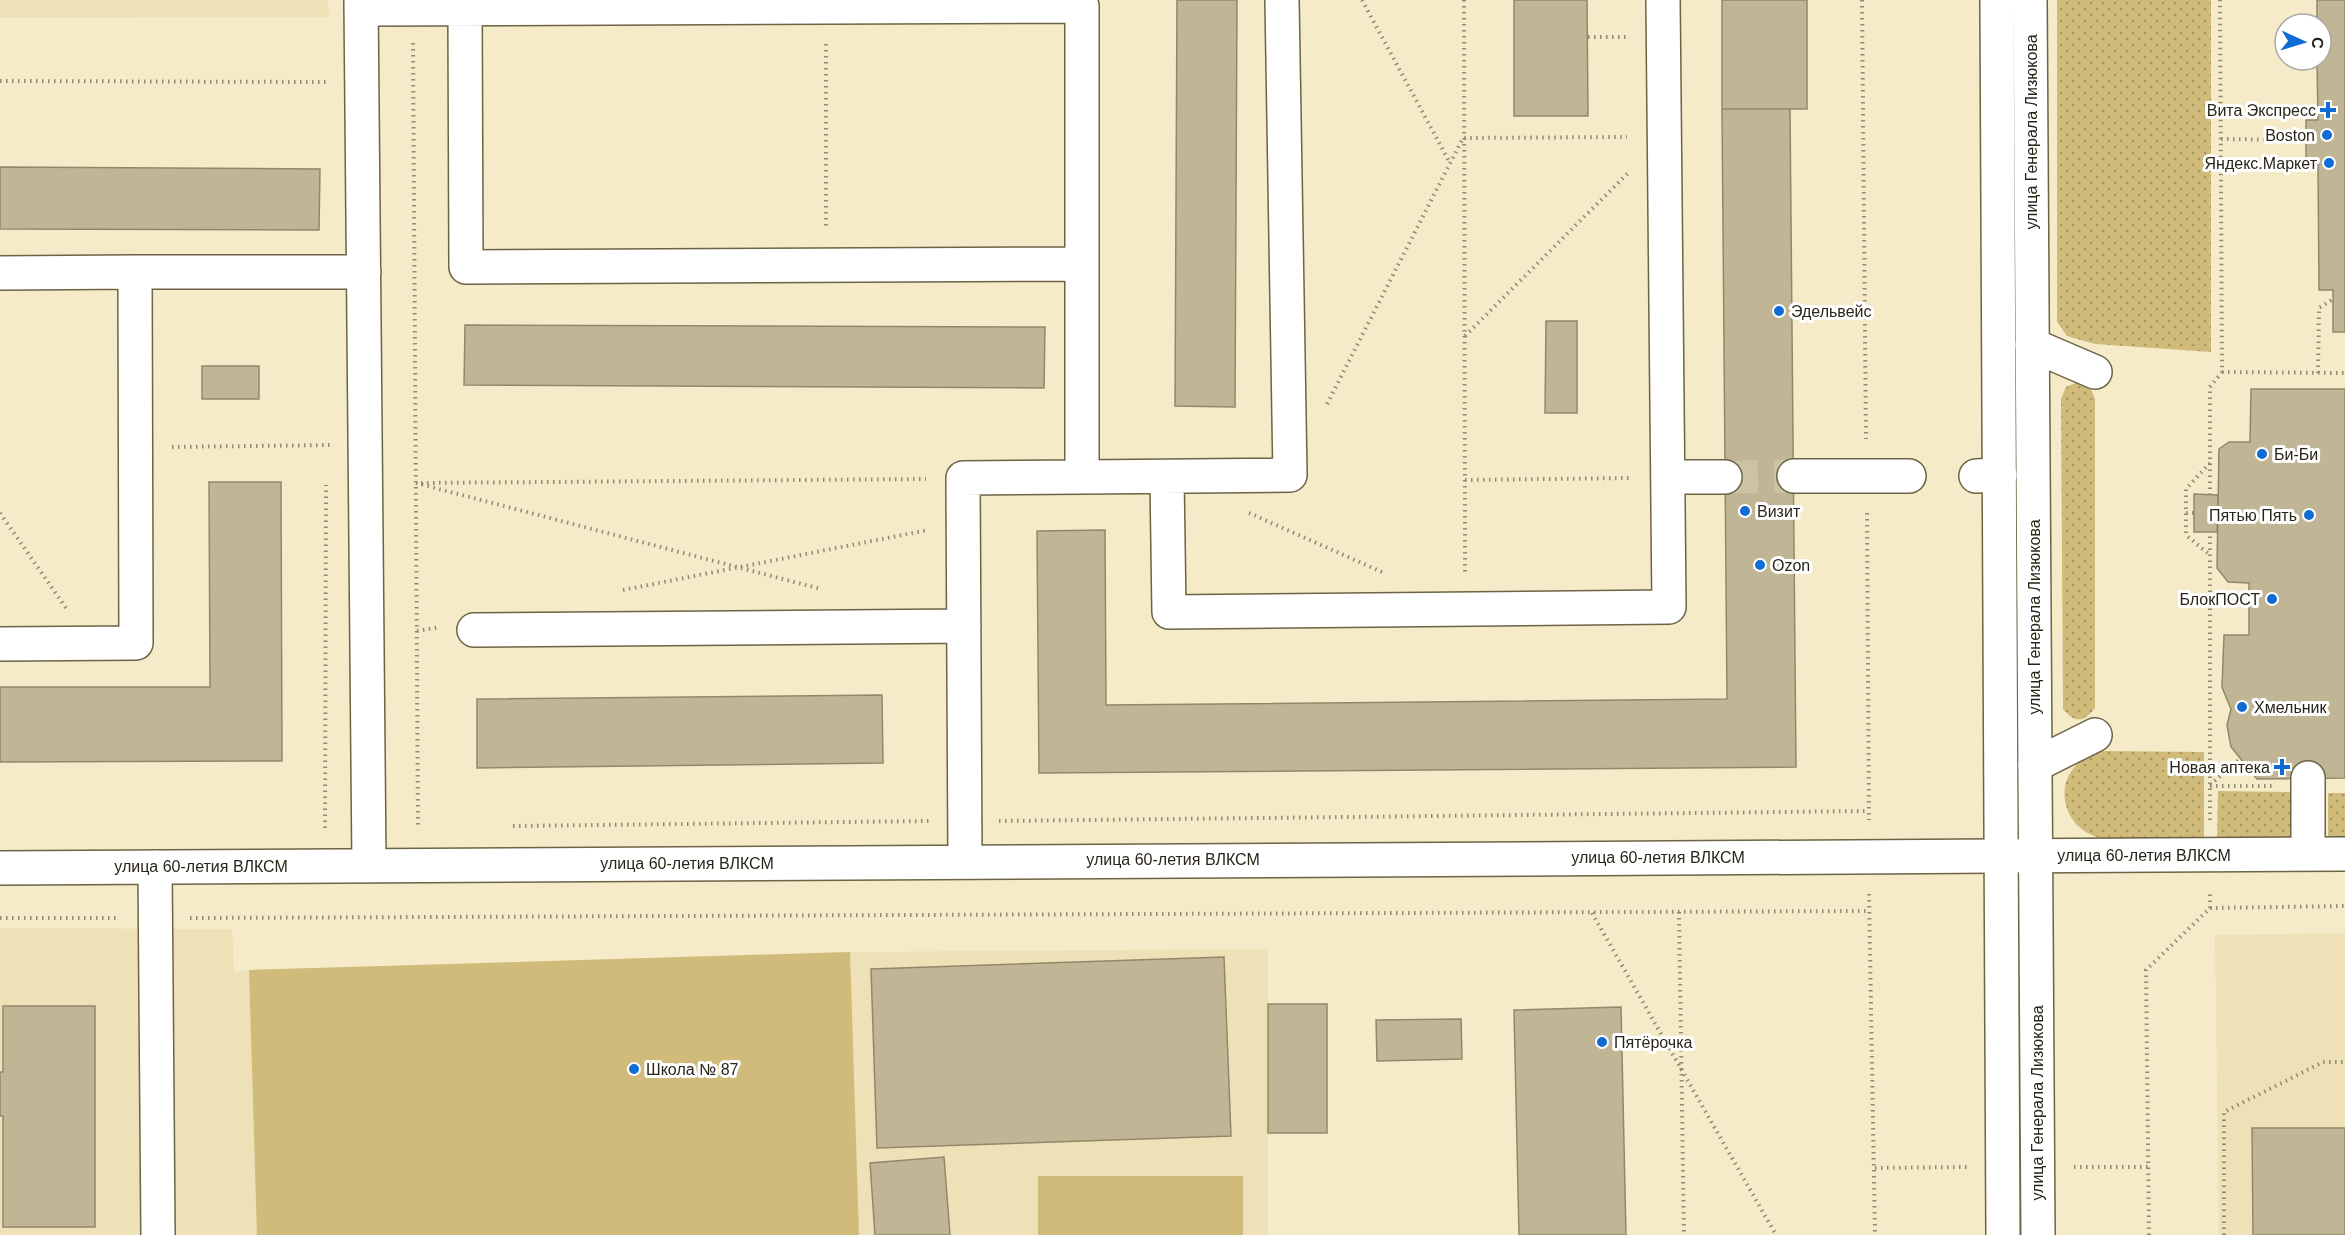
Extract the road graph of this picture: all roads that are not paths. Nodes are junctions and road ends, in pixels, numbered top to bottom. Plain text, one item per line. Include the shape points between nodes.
1 (1282, 0) edge
2 (1663, 0) edge
3 (1997, 0) edge
4 (2030, 0) edge
5 (361, 4) edge
6 (465, 9) junction
7 (1082, 264) junction
8 (135, 272) junction
9 (364, 272) junction
10 (0, 273) edge
11 (2032, 345) junction
12 (2095, 372) dead end
13 (1794, 476) tunnel mouth
14 (1909, 476) dead end
15 (1082, 477) junction
16 (1167, 477) junction
17 (1668, 477) junction
18 (1725, 477) tunnel mouth
19 (964, 626) junction
20 (463, 627) road end
21 (0, 644) edge
22 (2095, 735) dead end
23 (2035, 765) junction
24 (2308, 778) dead end
25 (2308, 854) junction
26 (2345, 854) edge
27 (2002, 855) junction
28 (2035, 856) junction
29 (965, 861) junction
30 (369, 865) junction
31 (155, 867) junction
32 (0, 868) edge
33 (158, 1235) edge
34 (2003, 1235) edge
35 (2038, 1235) edge

1 - 16 street via 1290,475
2 - 17 street
3 - 27 street, улица Генерала Лизюкова via 1988,476
4 - 11 street, улица Генерала Лизюкова
5 - 6 street
5 - 9 street
6 - 7 street via 466,267
6 - 7 street via 1082,6
7 - 15 street
8 - 9 street
8 - 10 street
8 - 21 street via 136,643
9 - 30 street
11 - 12 street
11 - 23 street, улица Генерала Лизюкова
13 - 14 street
15 - 16 street
15 - 19 street via 963,478
16 - 17 street via 1169,612 1669,607
17 - 18 street
19 - 20 street
19 - 29 street
22 - 23 street
23 - 28 street, улица Генерала Лизюкова
24 - 25 street
25 - 26 street, улица 60-летия ВЛКСМ
25 - 28 street, улица 60-летия ВЛКСМ
27 - 28 street, улица 60-летия ВЛКСМ
27 - 29 street, улица 60-летия ВЛКСМ
27 - 34 street, улица Генерала Лизюкова
28 - 35 street, улица Генерала Лизюкова
29 - 30 street, улица 60-летия ВЛКСМ
30 - 31 street, улица 60-летия ВЛКСМ
31 - 32 street, улица 60-летия ВЛКСМ
31 - 33 street

